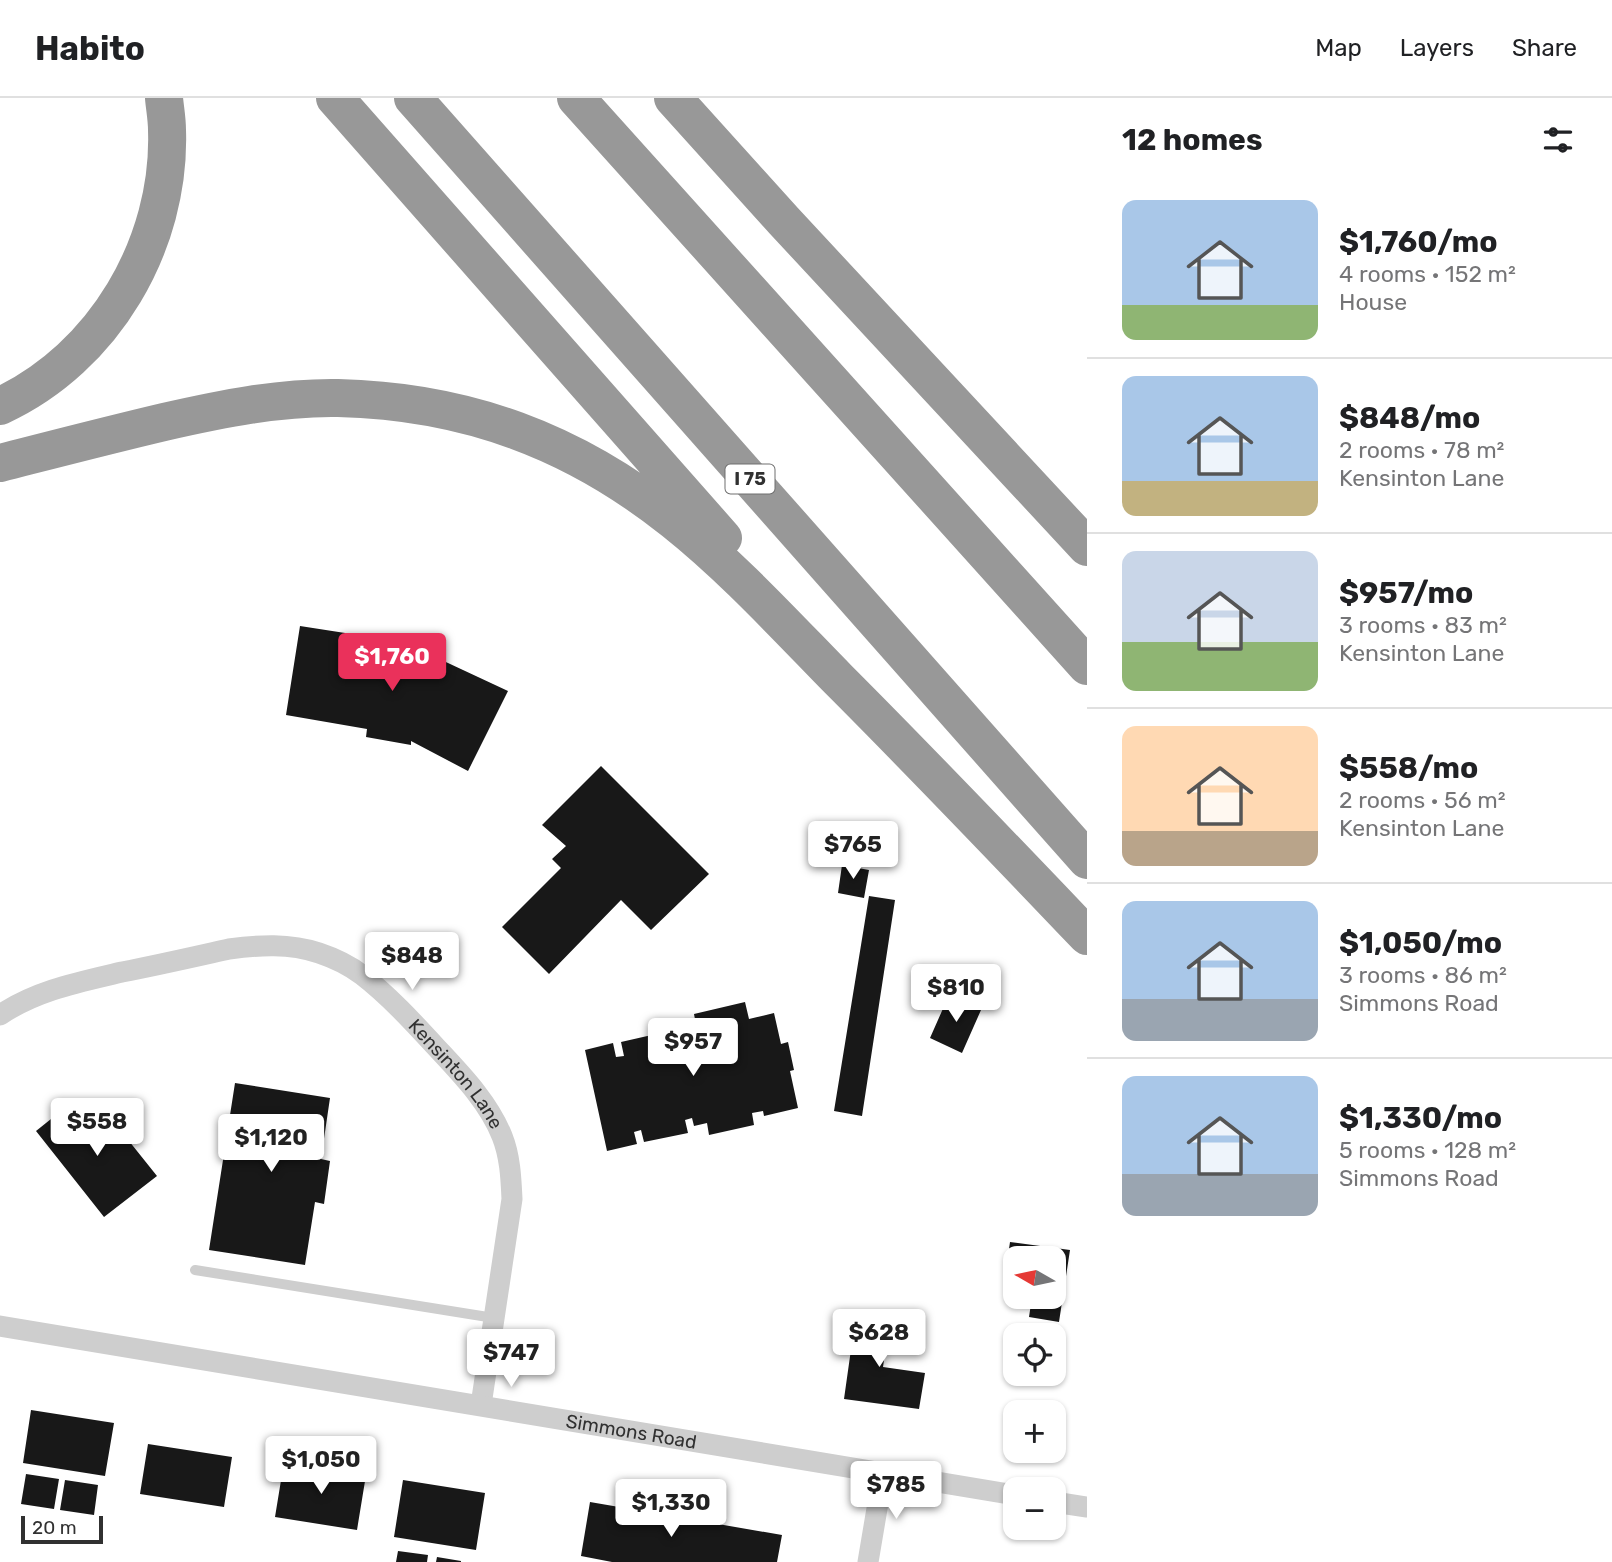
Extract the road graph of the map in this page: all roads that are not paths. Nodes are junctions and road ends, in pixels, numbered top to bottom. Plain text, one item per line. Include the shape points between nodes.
1 (164, 98) edge
2 (335, 98) edge
3 (413, 98) edge
4 (576, 98) edge
5 (673, 98) edge
6 (702, 98) edge
7 (784, 221) junction
8 (0, 406) edge
9 (0, 463) edge
10 (1087, 547) edge
11 (1087, 666) edge
12 (916, 757) junction
13 (1087, 860) edge
14 (1087, 936) edge
15 (0, 1015) edge
16 (195, 1270) dead end
17 (494, 1318) junction
18 (0, 1326) edge
19 (481, 1405) junction
20 (883, 1474) junction
21 (1003, 1493) edge
22 (1066, 1504) edge
23 (1087, 1507) edge
24 (868, 1562) edge

1 - 8 highway via 165,172 158,212 128,287 78,352 47,378
2 - 12 highway
3 - 13 highway, I 75
4 - 11 highway
5 - 7 highway
6 - 7 highway
7 - 10 highway
9 - 12 highway via 213,411 274,402 396,401 457,411 516,429 572,454 674,521
12 - 14 highway
15 - 17 street, Kensinton Lane via 42,993 76,983 229,949 297,947 351,968 386,996 467,1080 501,1135 508,1155 512,1199
16 - 17 lane
17 - 19 street, Kensinton Lane
18 - 19 street, Simmons Road
19 - 20 street, Simmons Road
20 - 21 street, Simmons Road
20 - 24 street
22 - 23 street

